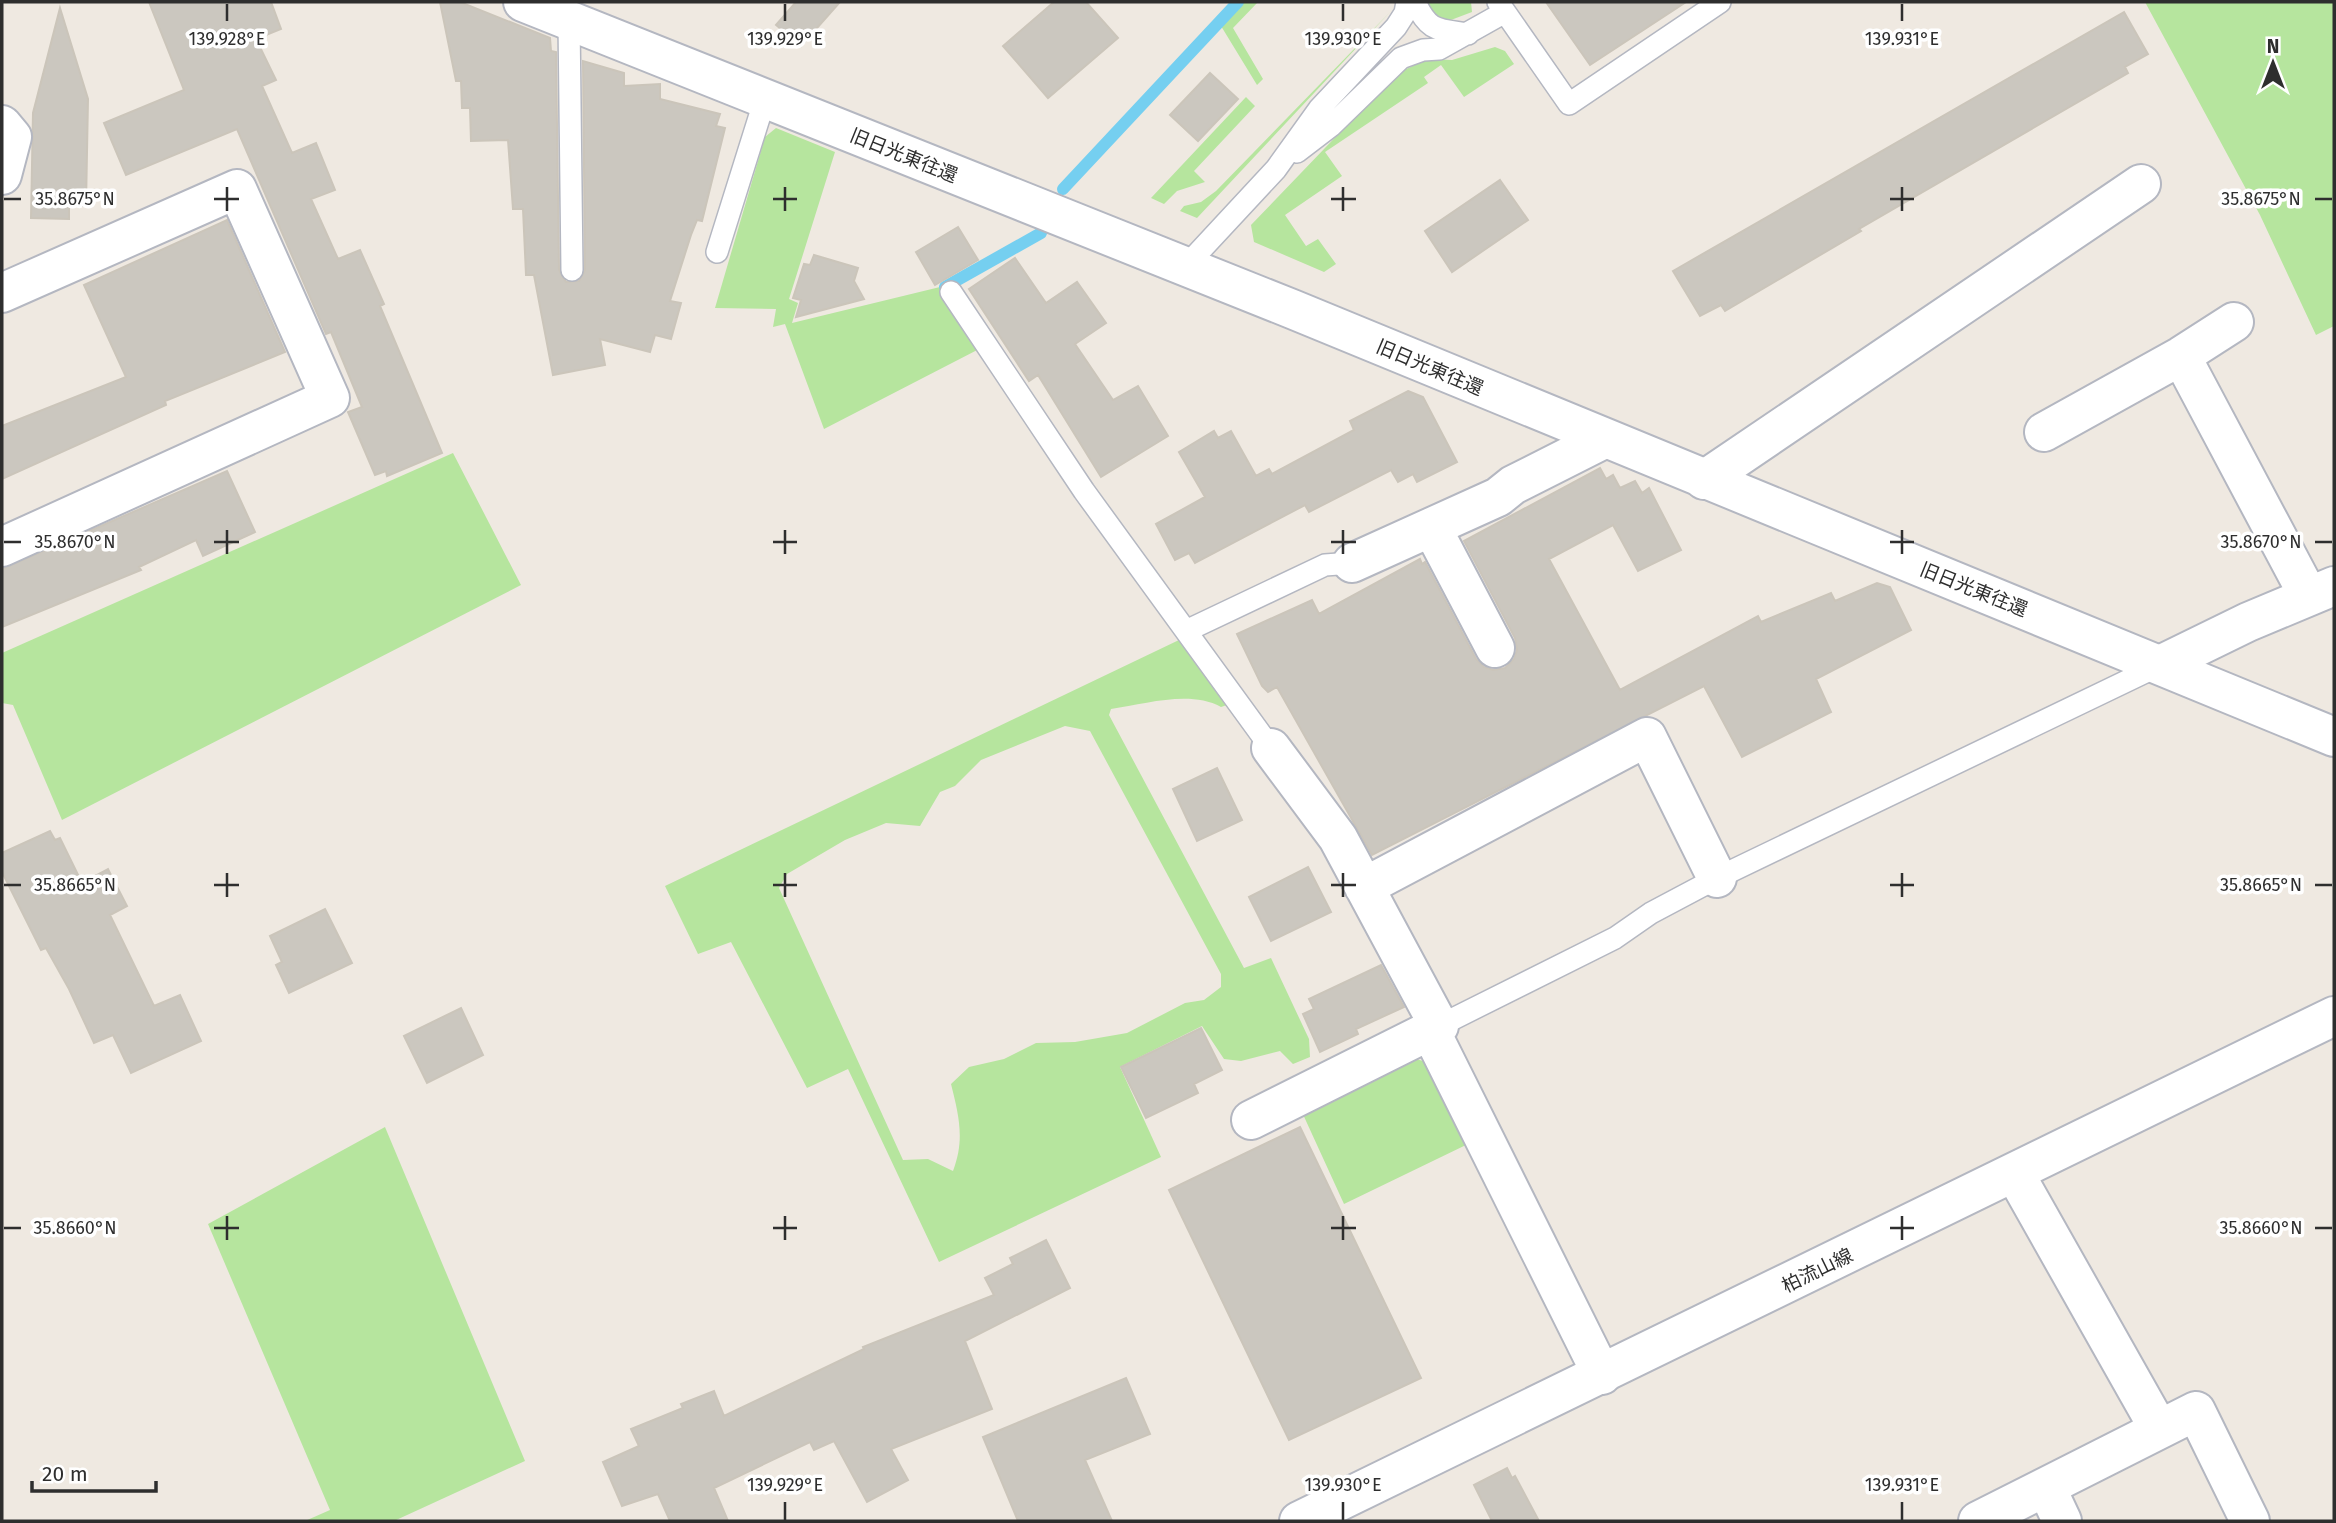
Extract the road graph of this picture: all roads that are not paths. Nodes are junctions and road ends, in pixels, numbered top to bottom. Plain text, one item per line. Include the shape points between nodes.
1 (523, 2) edge
2 (1407, 2) edge
3 (1415, 2) edge
4 (1720, 2) edge
5 (1501, 7) edge
6 (569, 20) junction
7 (1468, 34) junction
8 (765, 99) junction
9 (2, 125) edge
10 (1276, 169) junction
11 (2, 175) edge
12 (2141, 184) dead end
13 (718, 253) dead end
14 (1184, 268) junction
15 (572, 270) dead end
16 (951, 292) dead end
17 (2, 293) edge
18 (2234, 322) dead end
19 (2180, 356) junction
20 (2044, 432) dead end
21 (1604, 439) junction
22 (1704, 480) junction
23 (1432, 528) junction
24 (2, 547) edge
25 (1352, 563) joint
26 (2321, 591) edge
27 (1186, 631) junction
28 (1495, 648) dead end
29 (2162, 664) junction
30 (2334, 737) edge
31 (1271, 748) joint
32 (1717, 878) junction
33 (1364, 887) junction
34 (2334, 1016) edge
35 (1435, 1029) junction
36 (1251, 1120) dead end
37 (2015, 1174) junction
38 (1602, 1375) junction
39 (2159, 1429) junction
40 (2054, 1505) edge
41 (1299, 1521) edge
42 (1978, 1521) edge
43 (2250, 1521) edge

1 - 6 street, 旧日光東往還
2 - 10 lane via 1396,27 1319,109
3 - 7 lane via 1421,17 1434,29
4 - 5 lane via 1569,104
5 - 7 lane
6 - 8 street, 旧日光東往還
6 - 15 lane
7 - 10 lane via 1440,49 1401,58 1331,125
8 - 13 lane
8 - 14 street, 旧日光東往還
9 - 11 street via 12,136
10 - 14 lane
12 - 22 street
14 - 21 street, 旧日光東往還
16 - 27 lane via 1084,491
17 - 24 street via 237,189 330,398
18 - 19 street
19 - 20 street
19 - 26 street
21 - 22 street, 旧日光東往還
21 - 23 street
22 - 29 street, 旧日光東往還
23 - 25 street
23 - 28 street
25 - 27 lane via 1325,565
26 - 29 street
27 - 31 lane
29 - 30 street, 旧日光東往還
29 - 32 lane
31 - 33 street via 1338,838
32 - 33 street via 1647,737
32 - 35 lane via 1615,938
33 - 35 street
34 - 37 street, 柏流山線
35 - 36 street
35 - 38 street
37 - 38 street, 柏流山線
37 - 39 street
38 - 41 street, 柏流山線
39 - 40 street
39 - 43 street via 2196,1410
40 - 42 street

